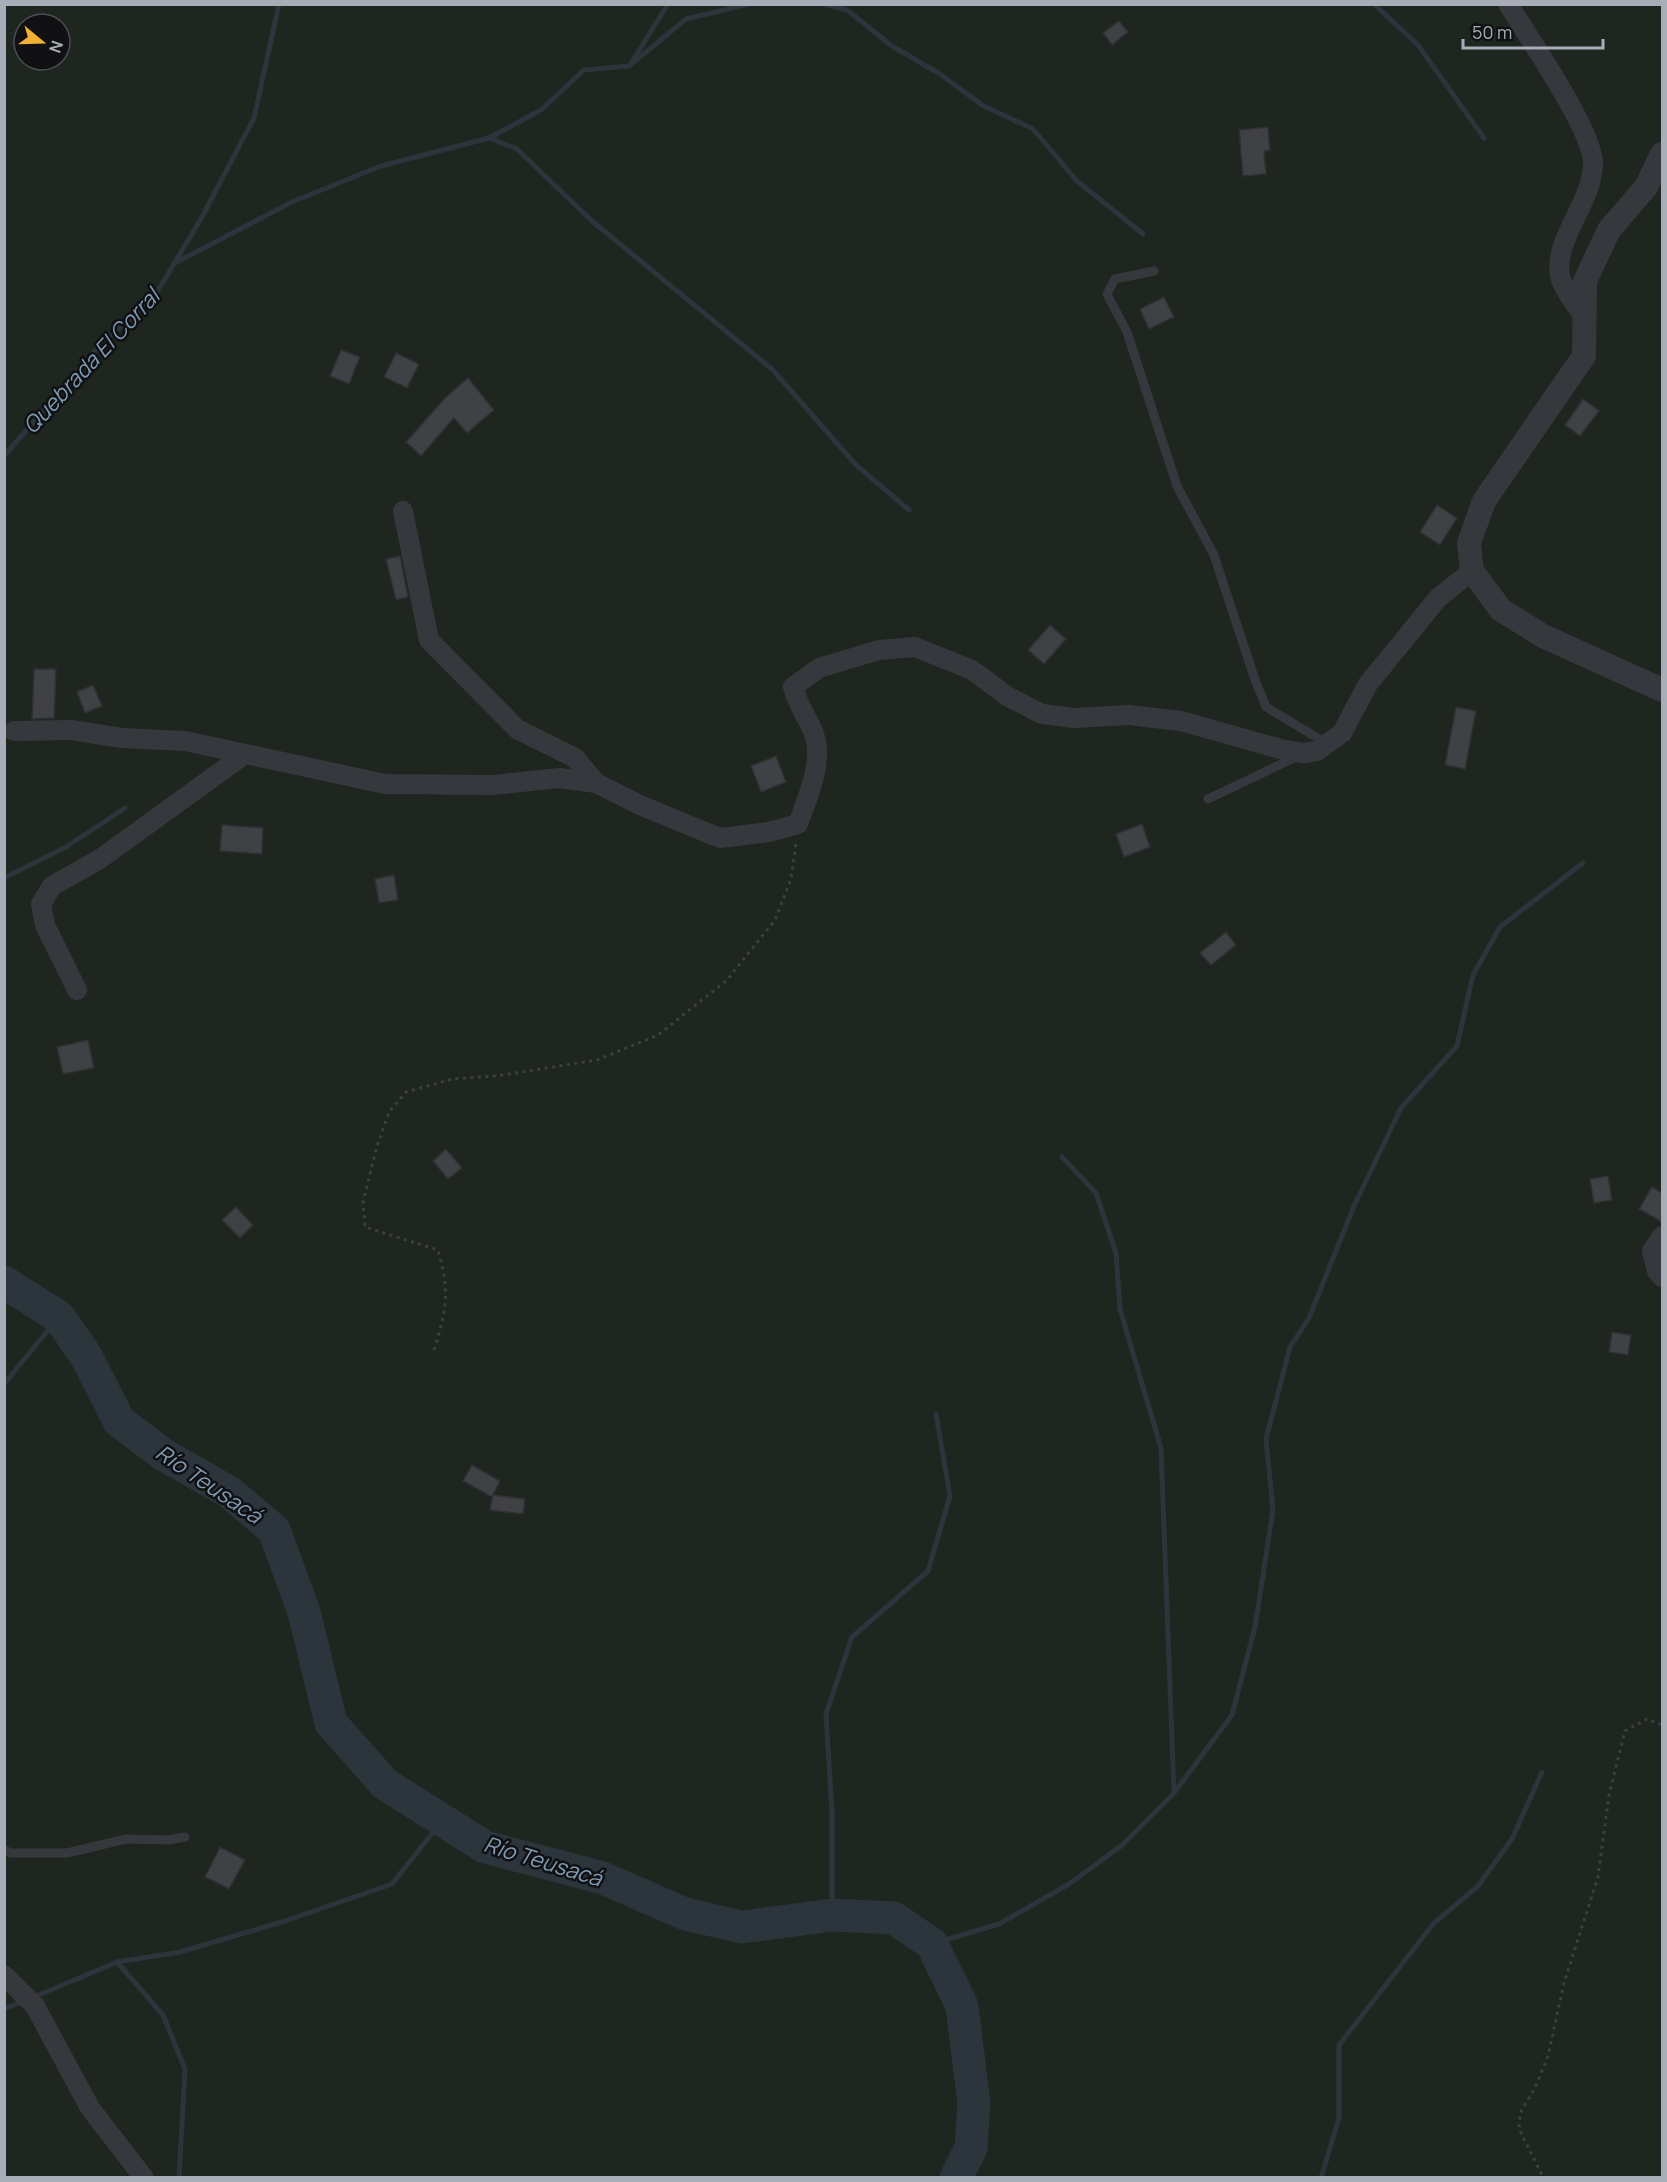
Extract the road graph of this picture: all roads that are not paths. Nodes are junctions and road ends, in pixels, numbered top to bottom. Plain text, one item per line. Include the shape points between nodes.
1 (1508, 4) edge
2 (1662, 154) edge
3 (1154, 271) dead end
4 (1586, 320) junction
5 (403, 511) dead end
6 (1472, 572) junction
7 (1662, 690) edge
8 (14, 731) dead end
9 (1328, 744) junction
10 (1304, 753) junction
11 (245, 754) junction
12 (596, 783) junction
13 (1208, 800) dead end
14 (77, 990) dead end
15 (1662, 1236) edge
16 (1662, 1277) edge
17 (185, 1836) dead end
18 (4, 1850) edge
19 (4, 1975) edge
20 (144, 2178) edge

1 - 4 street via 1584,130 1593,161 1590,185 1561,254 1560,277
2 - 4 street via 1646,187 1609,230 1585,281
3 - 9 lane via 1115,279 1107,294 1127,333 1177,486 1214,555 1266,707
4 - 6 street via 1584,356 1485,501 1469,543
5 - 12 street via 429,640 517,729 576,758
6 - 7 street via 1501,610 1542,636
6 - 9 street via 1438,598 1368,684 1342,733
8 - 11 street via 71,730 122,738 185,741
9 - 10 street
10 - 12 street via 1181,721 1128,715 1074,718 1042,714 1007,696 972,670 915,647 879,650 819,668 793,687 796,702 814,731 817,762 798,824 720,838
10 - 13 lane
11 - 12 street via 385,784 493,785 559,778
11 - 14 street via 100,859 52,886 41,904 45,925
15 - 16 street via 1652,1251
17 - 18 lane via 168,1840 126,1839 67,1853
19 - 20 street via 35,2006 90,2108

